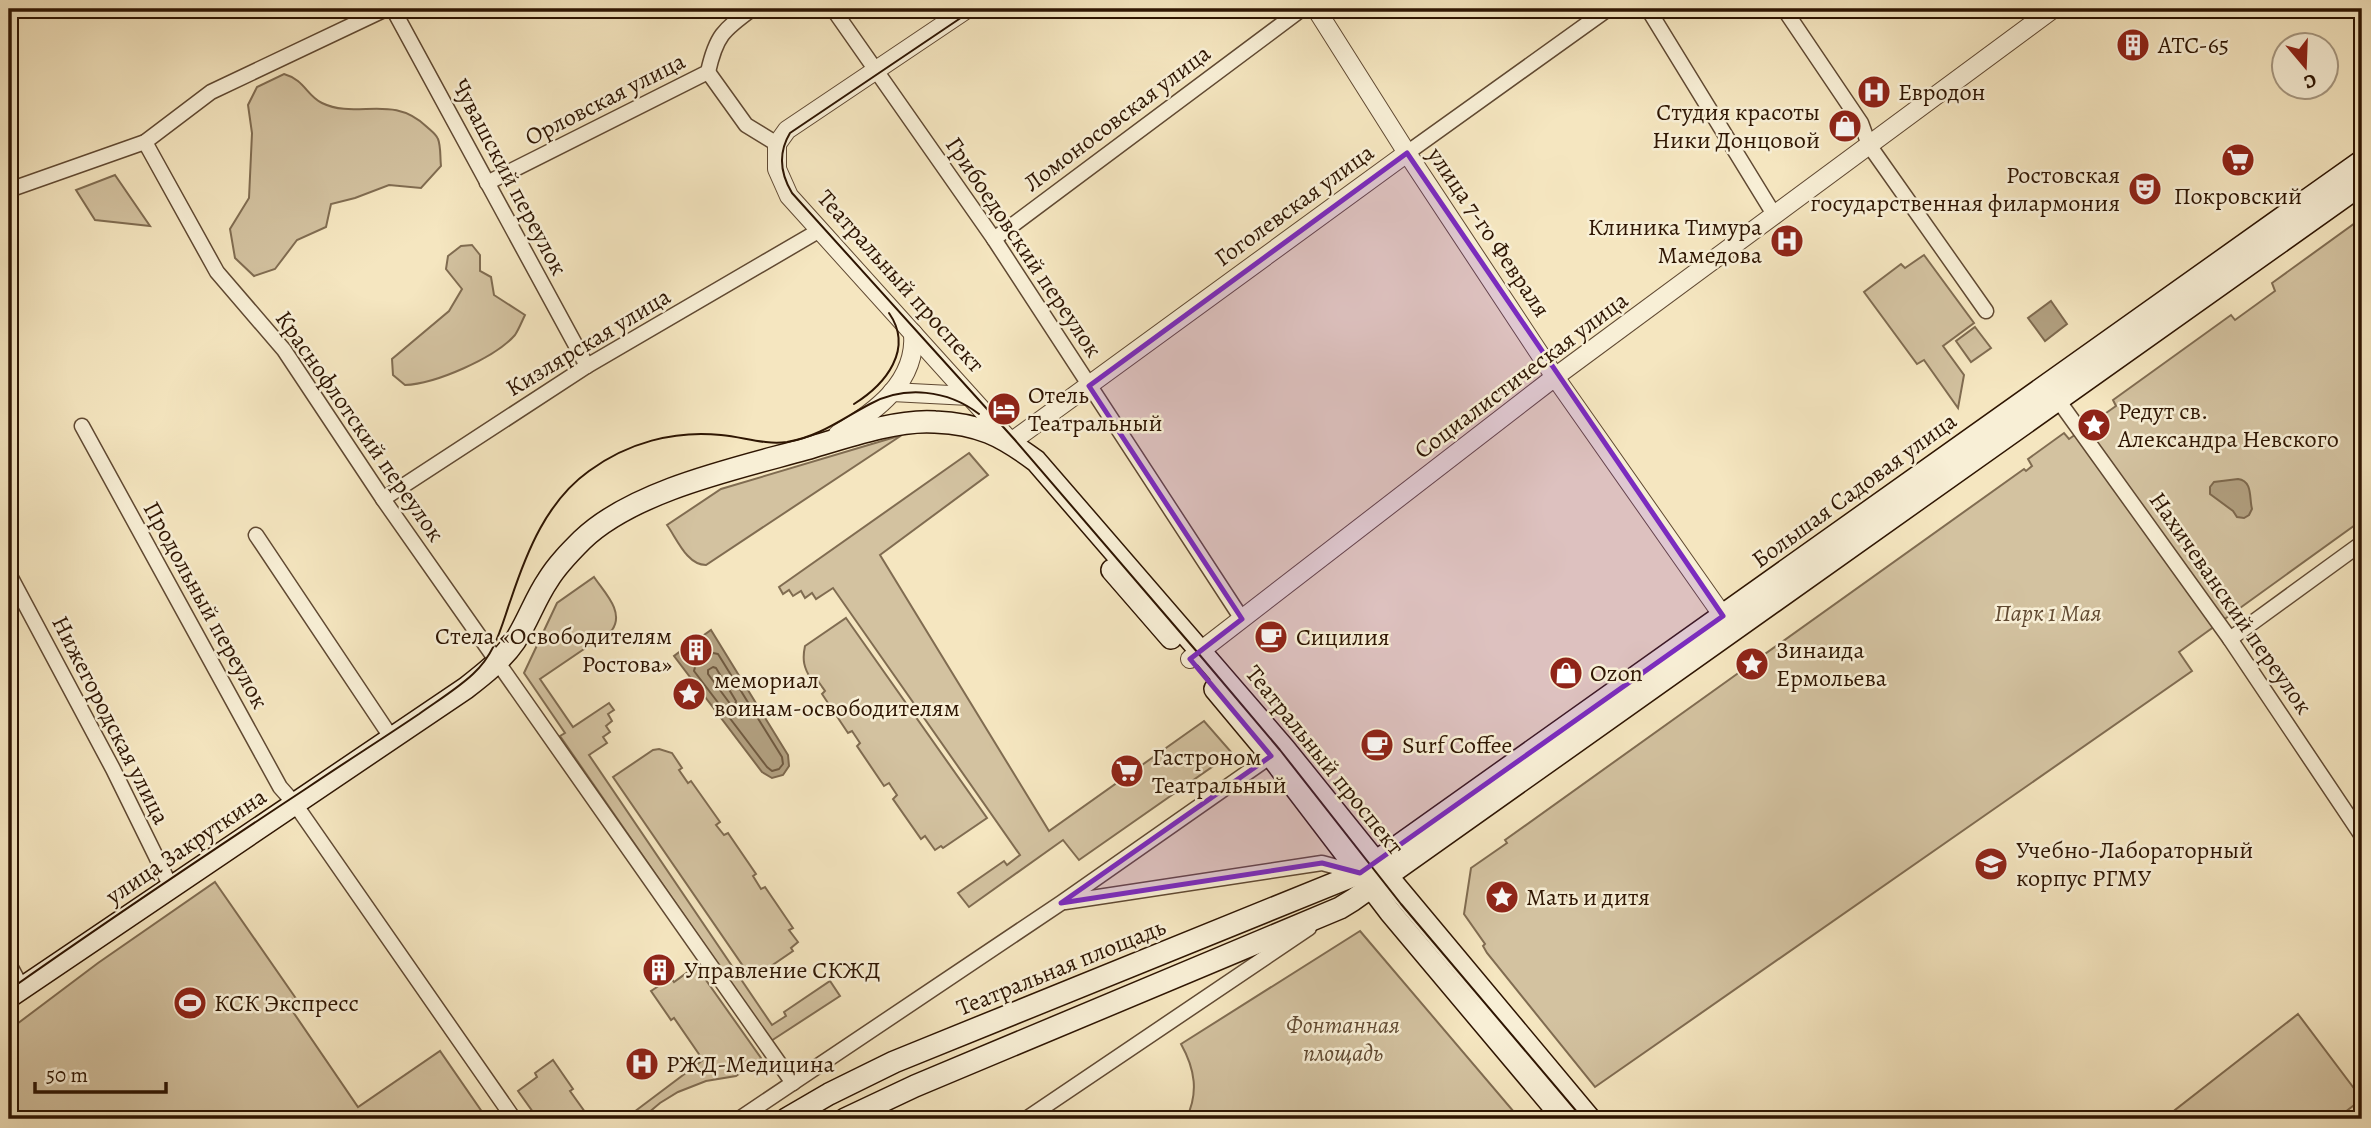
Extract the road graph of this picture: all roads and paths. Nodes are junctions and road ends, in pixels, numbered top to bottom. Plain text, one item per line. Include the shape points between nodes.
1 (386, 9) edge
2 (393, 9) edge
3 (752, 9) edge
4 (833, 9) edge
5 (967, 9) edge
6 (1302, 9) edge
7 (1315, 9) edge
8 (1608, 9) edge
9 (1648, 9) edge
10 (1784, 9) edge
11 (2053, 9) edge
12 (877, 71) junction
13 (708, 72) junction
14 (145, 142) junction
15 (777, 144) junction
16 (1869, 145) junction
17 (1407, 153) junction
18 (2362, 161) edge
19 (487, 183) junction
20 (2362, 184) edge
21 (9, 190) edge
22 (1775, 216) junction
23 (820, 230) junction
24 (994, 239) junction
25 (1986, 311) dead end
26 (913, 333) junction
27 (587, 366) junction
28 (1555, 377) junction
29 (1089, 386) junction
30 (892, 392) junction
31 (970, 396) junction
32 (2058, 400) junction
33 (82, 426) dead end
34 (1011, 442) junction
35 (823, 443) junction
36 (383, 499) junction
37 (256, 535) dead end
38 (2362, 543) edge
39 (9, 574) edge
40 (1723, 616) junction
41 (1242, 619) junction
42 (2230, 639) junction
43 (1195, 655) junction
44 (498, 663) junction
45 (393, 740) junction
46 (1270, 756) junction
47 (295, 804) junction
48 (2362, 836) edge
49 (1374, 876) junction
50 (171, 887) junction
51 (1061, 903) junction
52 (1340, 908) junction
53 (9, 964) edge
54 (15, 992) edge
55 (793, 1083) junction
56 (514, 1119) edge
57 (739, 1119) edge
58 (786, 1119) edge
59 (845, 1119) edge
60 (1026, 1119) edge
61 (1564, 1119) edge
62 (1590, 1119) edge

1 - 14 street via 211,92
2 - 19 street, Чувашский переулок
3 - 13 street, Орловская улица via 727,27 714,45
4 - 12 street, Грибоедовский переулок
5 - 12 street
6 - 24 street, Ломоносовская улица
7 - 17 street, улица 7-го Февраля
8 - 17 street, Гоголевская улица
9 - 22 street
10 - 16 street via 1861,123
11 - 16 street, Социалистическая улица
12 - 15 street via 800,120
12 - 24 street, Грибоедовский переулок
13 - 15 street via 746,125
13 - 19 street, Орловская улица
14 - 21 street
14 - 36 street, Краснофлотский переулок via 217,272 284,350
15 - 23 street, Театральный проспект via 777,169 783,186
16 - 22 street, Социалистическая улица
16 - 25 street
17 - 28 street, улица 7-го Февраля
17 - 29 street, Гоголевская улица
18 - 40 main road, Большая Садовая улица
19 - 27 street, Чувашский переулок
20 - 32 main road, Большая Садовая улица
22 - 28 street, Социалистическая улица
23 - 26 street, Театральный проспект
23 - 27 street, Кизлярская улица
24 - 29 street, Грибоедовский переулок
26 - 30 street, улица Закруткина via 910,364
26 - 31 street, Театральный проспект
27 - 36 street, Кизлярская улица
28 - 40 street, улица 7-го Февраля
28 - 41 street, Социалистическая улица
29 - 34 street, Гоголевская улица
29 - 41 street, Грибоедовский переулок
30 - 31 street
30 - 35 street, улица Закруткина via 872,412
31 - 34 street, Театральный проспект
32 - 42 street, Нахичеванский переулок
32 - 49 main road, Большая Садовая улица
33 - 47 street, Продольный переулок via 280,787
34 - 35 main road, улица Закруткина via 977,426 932,421 884,427
34 - 43 main road, Театральный проспект via 1036,461
35 - 44 main road, улица Закруткина via 671,490 608,521 584,538 547,581
36 - 44 street, Краснофлотский переулок
37 - 45 street
38 - 42 street
39 - 50 street, Нижегородская улица
40 - 49 main road, Большая Садовая улица
41 - 43 street, Социалистическая улица
42 - 48 street, Нахичеванский переулок
43 - 46 main road, Театральный проспект
43 - 49 main road, Театральный проспект via 1284,748
44 - 45 main road, улица Закруткина
44 - 55 street, Краснофлотский переулок
45 - 47 main road, улица Закруткина
46 - 49 main road, Театральный проспект
46 - 51 street, Театральная площадь
47 - 50 main road, улица Закруткина
47 - 56 street, Продольный переулок
49 - 51 street, Театральная площадь via 1322,863
49 - 52 main road
49 - 58 main road, Театральная площадь via 894,1062
49 - 61 main road, Театральный проспект
49 - 62 main road, Театральный проспект
50 - 54 main road, улица Закруткина
51 - 55 street, Театральная площадь
52 - 59 main road
52 - 60 street
53 - 54 street
55 - 57 street, Театральная площадь

